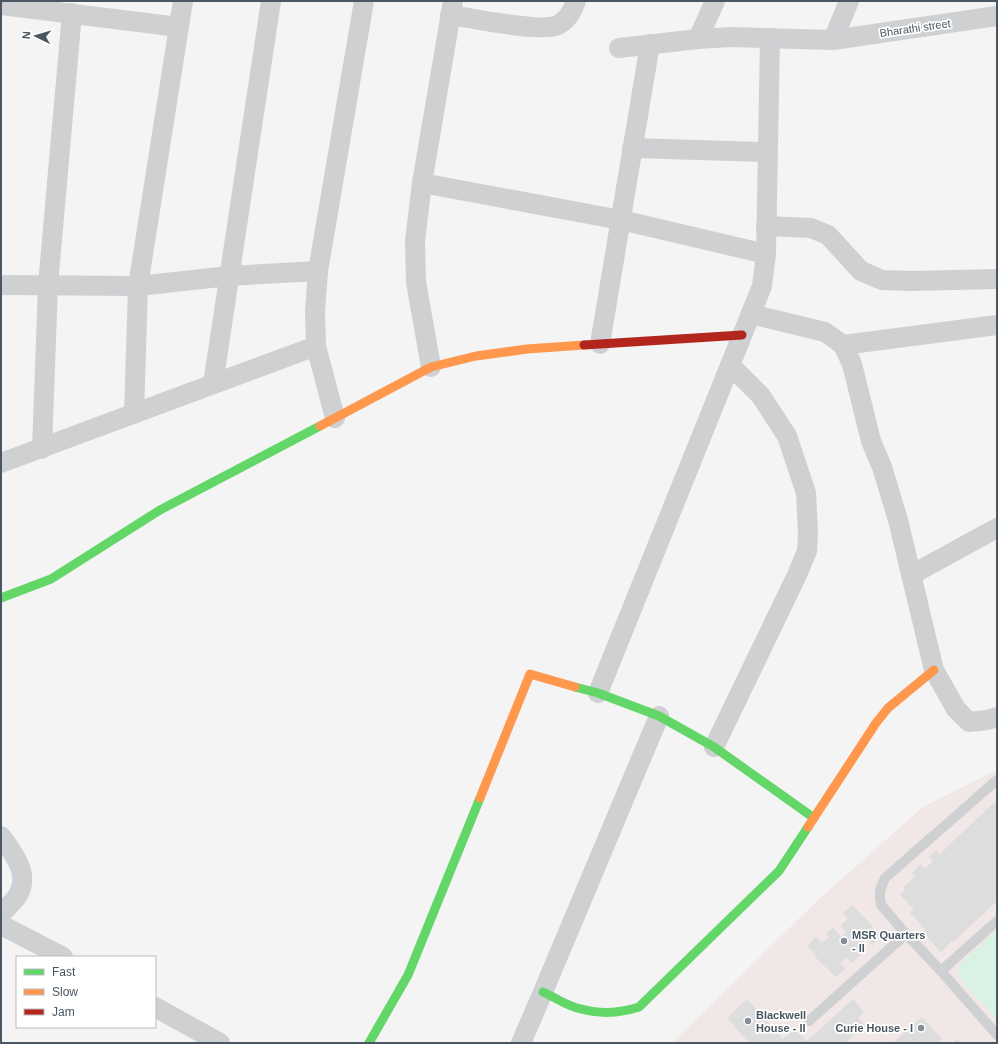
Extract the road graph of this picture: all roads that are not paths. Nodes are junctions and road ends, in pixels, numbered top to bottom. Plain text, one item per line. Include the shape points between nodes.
1 (183, 1) edge
2 (271, 1) edge
3 (364, 1) edge
4 (576, 1) edge
5 (715, 1) edge
6 (849, 1) edge
7 (1, 5) edge
8 (451, 8) edge
9 (72, 13) junction
10 (997, 16) edge
11 (179, 27) junction
12 (770, 38) junction
13 (698, 39) junction
14 (833, 40) junction
15 (650, 44) junction
16 (619, 48) dead end
17 (632, 148) junction
18 (767, 152) junction
19 (422, 183) junction
20 (621, 220) junction
21 (766, 226) junction
22 (766, 254) junction
23 (318, 271) junction
24 (229, 276) junction
25 (997, 280) edge
26 (1, 286) edge
27 (48, 286) junction
28 (138, 286) junction
29 (750, 314) junction
30 (997, 325) edge
31 (742, 335) junction
32 (600, 344) junction
33 (843, 345) junction
34 (316, 346) junction
35 (730, 365) junction
36 (432, 366) junction
37 (213, 384) junction
38 (134, 414) junction
39 (335, 418) junction
40 (42, 449) junction
41 (1, 463) edge
42 (997, 528) edge
43 (911, 575) junction
44 (1, 598) edge
45 (934, 670) junction
46 (598, 693) junction
47 (659, 716) junction
48 (997, 716) edge
49 (714, 747) junction
50 (997, 780) edge
51 (814, 818) junction
52 (1, 836) edge
53 (1, 914) edge
54 (997, 921) edge
55 (1, 925) edge
56 (906, 934) junction
57 (61, 956) edge
58 (941, 971) junction
59 (543, 992) junction
60 (156, 1008) edge
61 (809, 1020) dead end
62 (997, 1035) edge
63 (220, 1043) edge
64 (369, 1043) edge
65 (520, 1043) edge

1 - 11 street
2 - 24 street
3 - 23 street
4 - 8 street via 567,18 557,26 544,28 526,27
5 - 13 street
6 - 14 street
7 - 9 street
8 - 19 street
9 - 11 street
9 - 27 street
10 - 14 street, Bharathi street
11 - 28 street
12 - 13 street, Bharathi street
12 - 14 street, Bharathi street
12 - 18 street
13 - 15 street, Bharathi street
15 - 16 street, Bharathi street
15 - 17 street
17 - 18 street
17 - 20 street
18 - 21 street
19 - 20 street
19 - 36 street via 415,241 416,282
20 - 22 street
20 - 32 street
21 - 22 street
21 - 25 street via 811,228 828,235 861,271 882,280
22 - 29 street via 762,286
23 - 24 street
23 - 34 street
24 - 28 street
24 - 37 street
26 - 27 street
27 - 28 street
27 - 40 street
28 - 38 street
29 - 31 street
29 - 33 street via 825,332
30 - 33 street
31 - 32 street
31 - 35 street
32 - 36 street via 528,349
33 - 43 street via 852,364 871,441 882,467 898,520
34 - 37 street
34 - 39 street
35 - 46 street
35 - 49 street via 761,396 787,436 806,493 808,533 807,551 797,575
36 - 39 street
37 - 38 street
38 - 40 street
39 - 44 street via 160,510 51,579
40 - 41 street
42 - 43 street
43 - 45 street
45 - 48 street via 956,710 969,722
45 - 51 street via 888,708
46 - 47 street
46 - 64 street via 530,674 408,975
47 - 49 street
47 - 59 street
49 - 51 street
50 - 56 lane via 885,878 880,890 881,905
51 - 59 street via 778,871 639,1007 623,1012 604,1013 576,1008
52 - 53 street via 17,857 22,872 17,897
54 - 58 lane
55 - 57 street
56 - 58 lane
56 - 61 lane
58 - 62 lane
59 - 65 street
60 - 63 street

